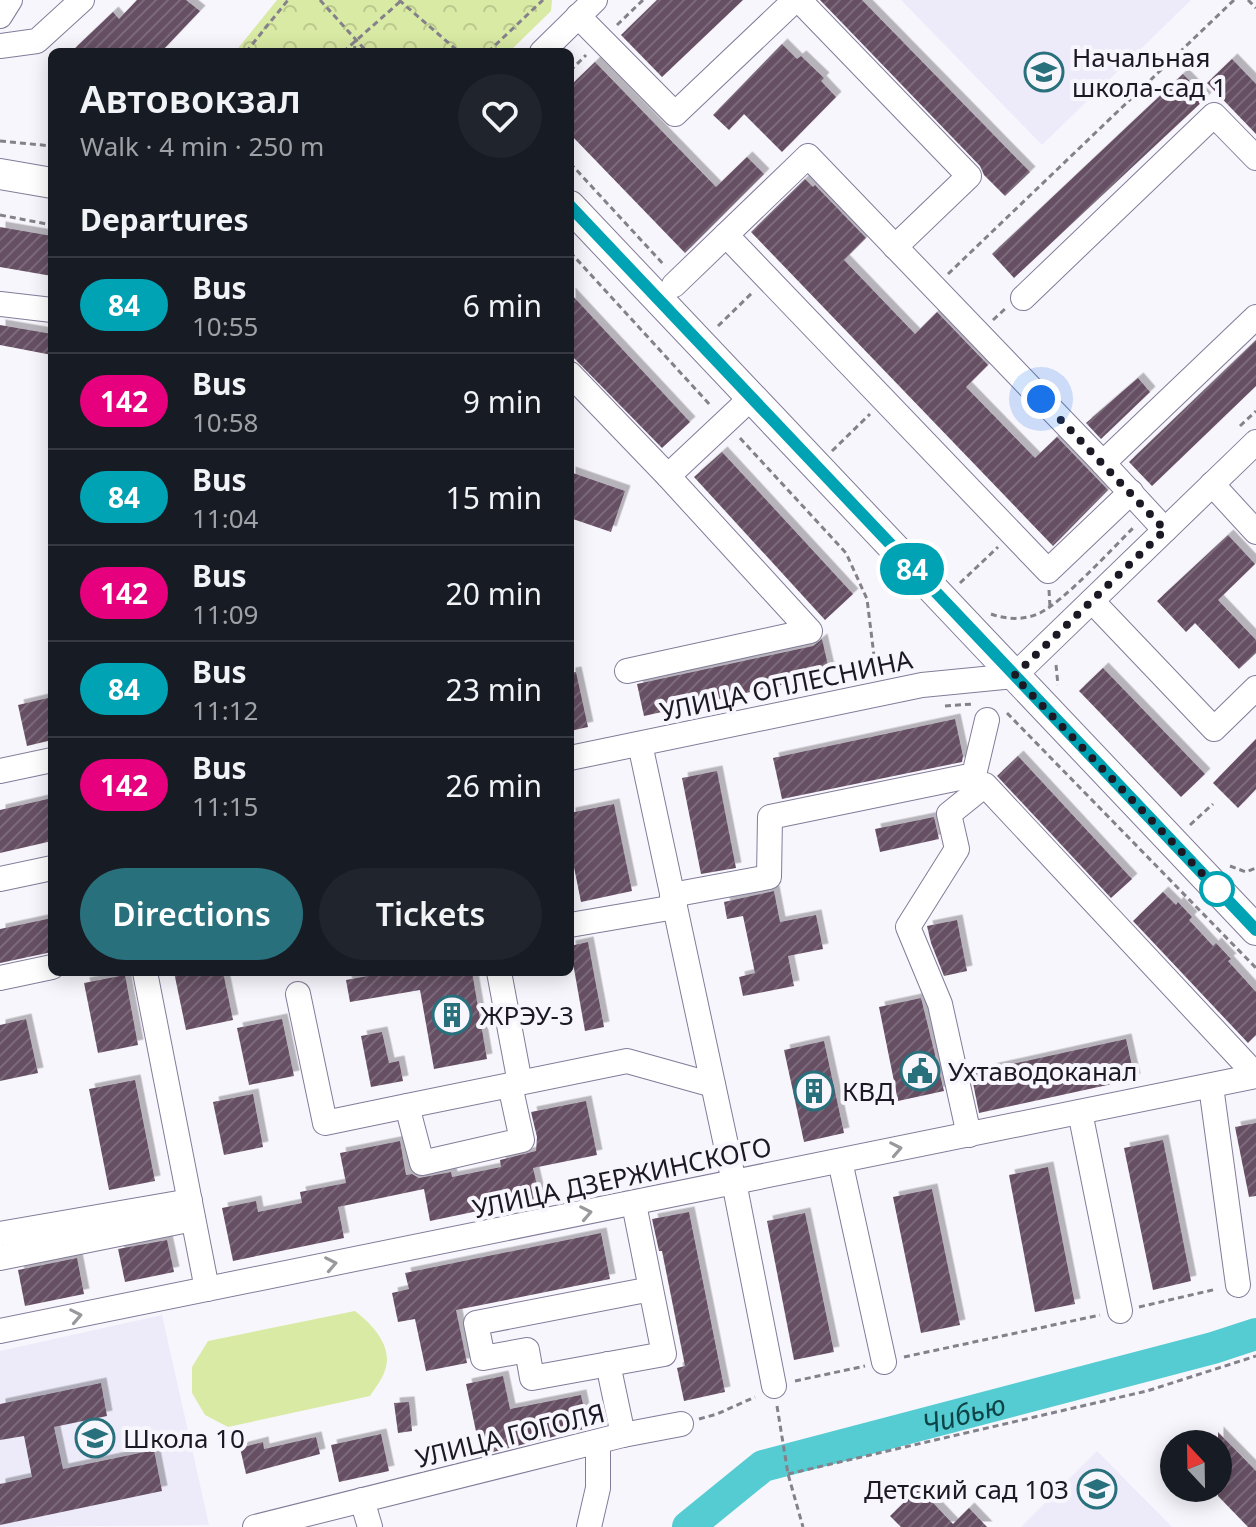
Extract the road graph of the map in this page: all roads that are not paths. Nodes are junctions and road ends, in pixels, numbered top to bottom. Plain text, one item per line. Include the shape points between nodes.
1 (10, 0) edge
2 (82, 0) edge
3 (797, 0) edge
4 (587, 8) edge
5 (0, 16) edge
6 (0, 46) edge
7 (546, 48) edge
8 (1256, 158) edge
9 (0, 174) edge
10 (48, 182) edge
11 (574, 210) edge
12 (726, 235) junction
13 (895, 247) junction
14 (674, 285) dead end
15 (1023, 298) road end
16 (0, 304) edge
17 (48, 310) edge
18 (1256, 317) edge
19 (574, 378) edge
20 (751, 398) junction
21 (1256, 442) edge
22 (1103, 463) junction
23 (668, 476) junction
24 (1212, 484) junction
25 (1131, 492) junction
26 (1165, 530) junction
27 (1256, 532) edge
28 (1092, 601) junction
29 (627, 671) dead end
30 (1014, 676) junction
31 (1256, 688) edge
32 (990, 711) road end
33 (640, 744) junction
34 (574, 757) edge
35 (48, 761) edge
36 (0, 771) edge
37 (48, 869) edge
38 (0, 879) edge
39 (673, 901) junction
40 (574, 924) edge
41 (1256, 930) edge
42 (48, 968) edge
43 (146, 976) edge
44 (500, 976) edge
45 (0, 978) edge
46 (298, 994) dead end
47 (1256, 1076) edge
48 (515, 1084) junction
49 (713, 1085) junction
50 (1211, 1086) junction
51 (407, 1106) junction
52 (1080, 1112) junction
53 (969, 1135) junction
54 (840, 1161) junction
55 (734, 1182) junction
56 (634, 1204) junction
57 (191, 1210) junction
58 (0, 1234) edge
59 (0, 1258) edge
60 (1238, 1285) road end
61 (207, 1289) junction
62 (651, 1289) junction
63 (1120, 1311) road end
64 (0, 1331) edge
65 (884, 1362) road end
66 (608, 1364) junction
67 (774, 1386) road end
68 (681, 1424) road end
69 (623, 1435) junction
70 (598, 1442) junction
71 (362, 1500) junction
72 (255, 1527) edge
73 (370, 1527) edge
74 (589, 1527) edge

1 - 5 street
2 - 6 street via 37,41
3 - 4 street via 675,114
3 - 13 street via 969,176
4 - 7 street
8 - 15 street via 1214,115
9 - 10 main road
11 - 20 main road
12 - 13 street via 808,156
12 - 14 street
12 - 25 street via 1048,571
13 - 22 street
16 - 17 street
18 - 22 street
19 - 23 street
20 - 23 street
20 - 30 main road
21 - 24 street
22 - 25 street
23 - 29 street via 810,631
24 - 26 street
24 - 27 street
25 - 26 street
26 - 28 street
28 - 30 street
28 - 31 street via 1214,729
30 - 33 street, УЛИЦА ОПЛЕСНИНА via 922,685
30 - 41 main road
32 - 39 street via 974,775 770,817 769,877
33 - 34 street, УЛИЦА ОПЛЕСНИНА
33 - 39 street
35 - 36 street
37 - 38 street
39 - 40 street
39 - 49 street
42 - 45 street
43 - 57 street
44 - 48 street
46 - 51 street via 325,1123
47 - 50 street, УЛИЦА ДЗЕРЖИНСКОГО
47 - 53 street via 985,785 949,814 957,849 908,927 940,1004
48 - 49 street via 627,1061
48 - 51 street
48 - 51 street via 522,1140 422,1163
49 - 55 street
50 - 52 street, УЛИЦА ДЗЕРЖИНСКОГО
50 - 60 street
52 - 53 street, УЛИЦА ДЗЕРЖИНСКОГО
52 - 63 street
54 -> 53 street, УЛИЦА ДЗЕРЖИНСКОГО
54 - 55 street, УЛИЦА ДЗЕРЖИНСКОГО
54 - 65 street
55 - 56 street, УЛИЦА ДЗЕРЖИНСКОГО
55 - 67 street
61 -> 56 street, УЛИЦА ДЗЕРЖИНСКОГО
56 - 62 street
57 - 58 street
57 - 59 street
57 - 61 street
64 -> 61 street, УЛИЦА ДЗЕРЖИНСКОГО
62 - 66 street via 664,1354
62 - 66 street via 476,1323 483,1358 527,1350 532,1378
66 - 69 street
68 - 69 street, УЛИЦА ГОГОЛЯ
69 - 70 street, УЛИЦА ГОГОЛЯ
70 - 71 street, УЛИЦА ГОГОЛЯ
70 - 74 street via 598,1488
71 - 72 street, УЛИЦА ГОГОЛЯ
71 - 73 street

